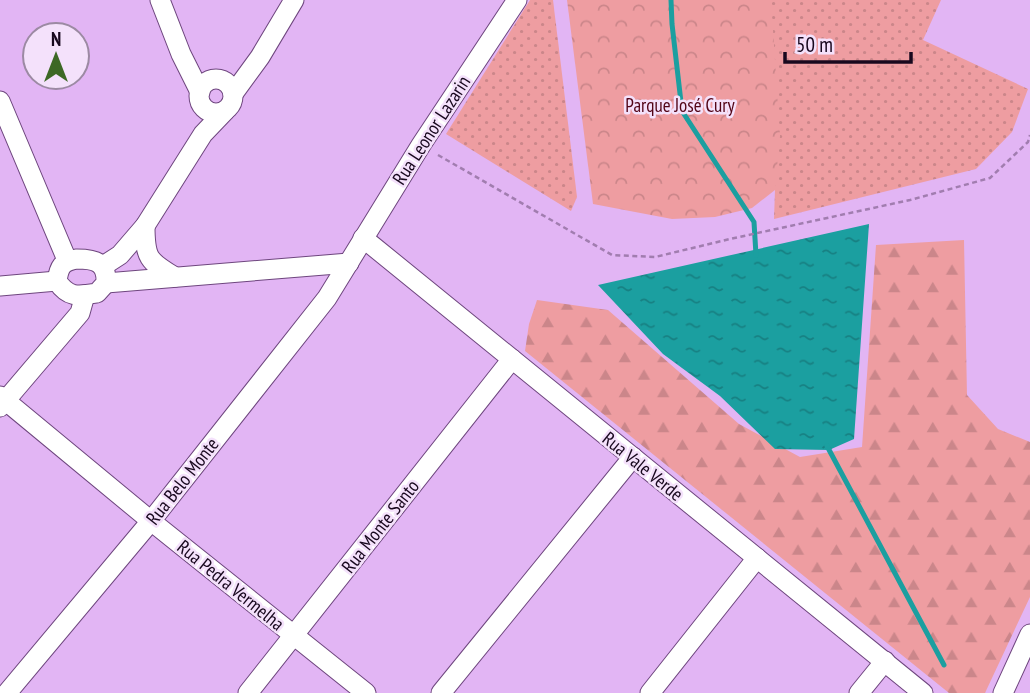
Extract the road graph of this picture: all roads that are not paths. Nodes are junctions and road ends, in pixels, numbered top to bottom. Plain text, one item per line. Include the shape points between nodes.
1 (160, 0) edge
2 (294, 0) edge
3 (517, 0) edge
4 (216, 94) junction
5 (0, 101) edge
6 (145, 226) junction
7 (363, 238) junction
8 (67, 260) junction
9 (349, 262) junction
10 (105, 275) junction
11 (175, 277) junction
12 (57, 281) junction
13 (0, 286) edge
14 (85, 295) junction
15 (512, 359) junction
16 (2, 401) edge
17 (633, 457) junction
18 (150, 522) junction
19 (757, 558) junction
20 (1030, 634) edge
21 (294, 636) junction
22 (885, 662) junction
23 (7, 693) edge
24 (248, 693) edge
25 (366, 693) edge
26 (441, 693) edge
27 (650, 693) edge
28 (859, 693) edge
29 (923, 693) edge
30 (1003, 693) edge

1 - 4 street via 181,54
2 - 4 street via 260,57
3 - 7 street, Rua Leonor Lazarin
4 - 6 street via 203,134
5 - 8 street
6 - 10 street
6 - 11 street via 148,256
7 - 9 street, Rua Leonor Lazarin
7 - 15 street, Rua Vale Verde
8 - 10 street via 95,261
8 - 12 street via 58,270
9 - 11 street
9 - 18 street, Rua Belo Monte via 327,298
10 - 11 street
10 - 14 street via 97,293
12 - 13 street
12 - 14 street via 72,295
14 - 16 street via 80,313
15 - 17 street, Rua Vale Verde
15 - 21 street, Rua Monte Santo
16 - 18 street, Rua Pedra Vermelha
17 - 19 street, Rua Vale Verde
17 - 26 street
18 - 21 street, Rua Pedra Vermelha
18 - 23 street, Rua Belo Monte
19 - 22 street, Rua Vale Verde
19 - 27 street
20 - 30 street
21 - 24 street, Rua Monte Santo
21 - 25 street, Rua Pedra Vermelha
22 - 28 street
22 - 29 street, Rua Vale Verde

